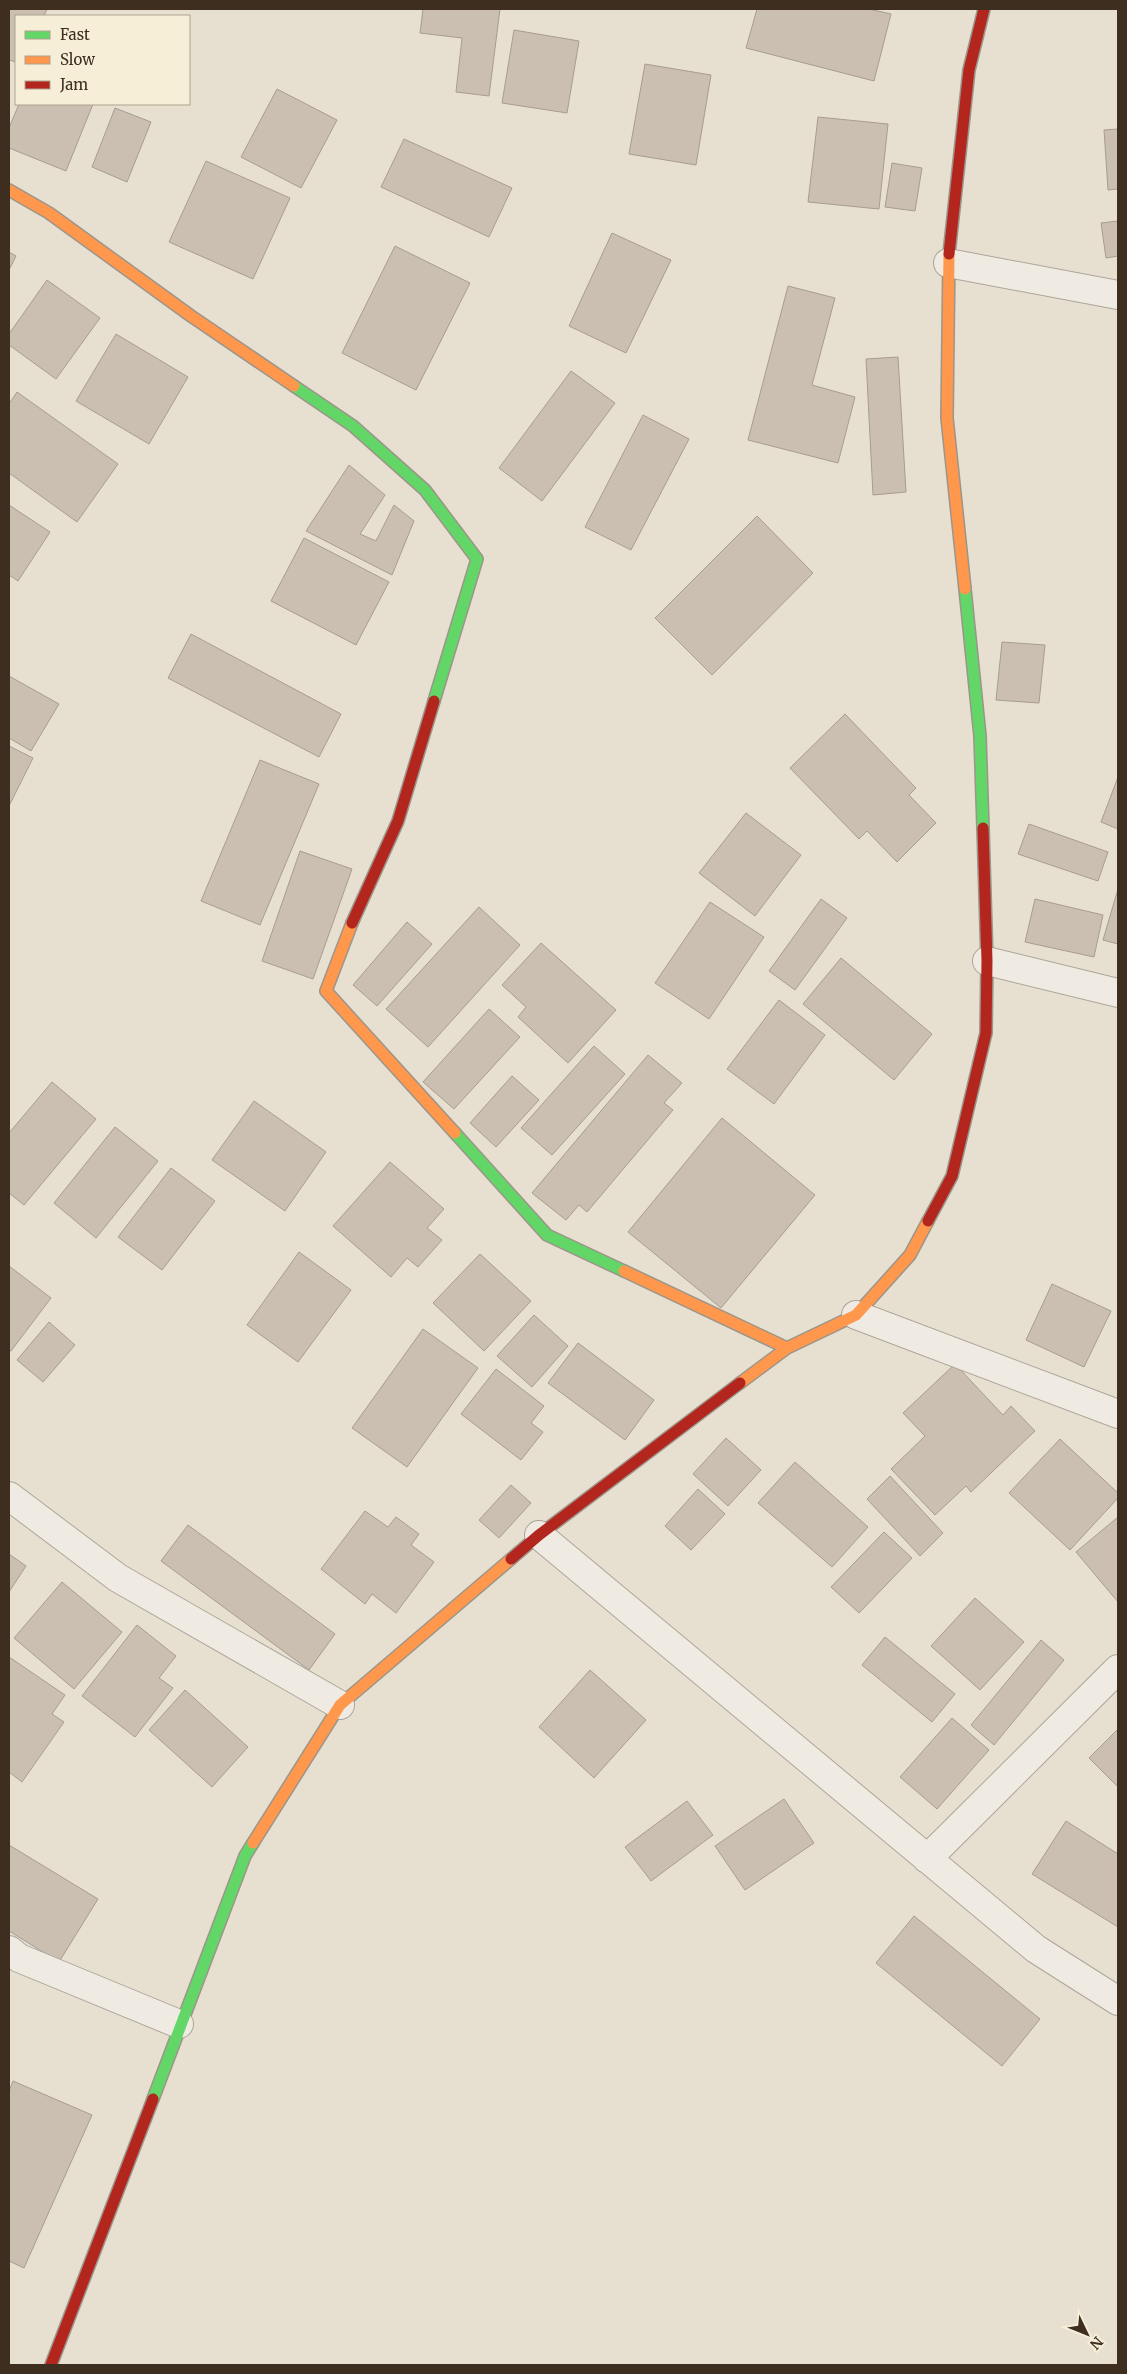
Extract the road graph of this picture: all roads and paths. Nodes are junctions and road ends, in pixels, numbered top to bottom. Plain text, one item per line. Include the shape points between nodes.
1 (984, 9) edge
2 (9, 190) edge
3 (948, 263) junction
4 (1118, 295) edge
5 (987, 961) junction
6 (1118, 993) edge
7 (856, 1315) junction
8 (787, 1348) junction
9 (1118, 1414) edge
10 (9, 1496) edge
11 (539, 1535) junction
12 (1118, 1669) edge
13 (340, 1705) junction
14 (928, 1859) junction
15 (9, 1950) edge
16 (1118, 2001) edge
17 (179, 2024) junction
18 (51, 2365) edge

1 - 3 street via 969,70
2 - 8 street via 49,212 191,316 353,426 425,490 477,559 398,821 344,940 326,991 547,1235
3 - 4 street
3 - 5 street via 947,418 980,736
5 - 6 street
5 - 7 street via 986,1033 952,1176 910,1255
7 - 8 street
7 - 9 street
8 - 11 street
10 - 13 street via 118,1578
11 - 13 street
11 - 14 street
12 - 14 street
13 - 17 street via 245,1856
14 - 16 street via 1036,1950
15 - 17 street via 19,1958
17 - 18 street

